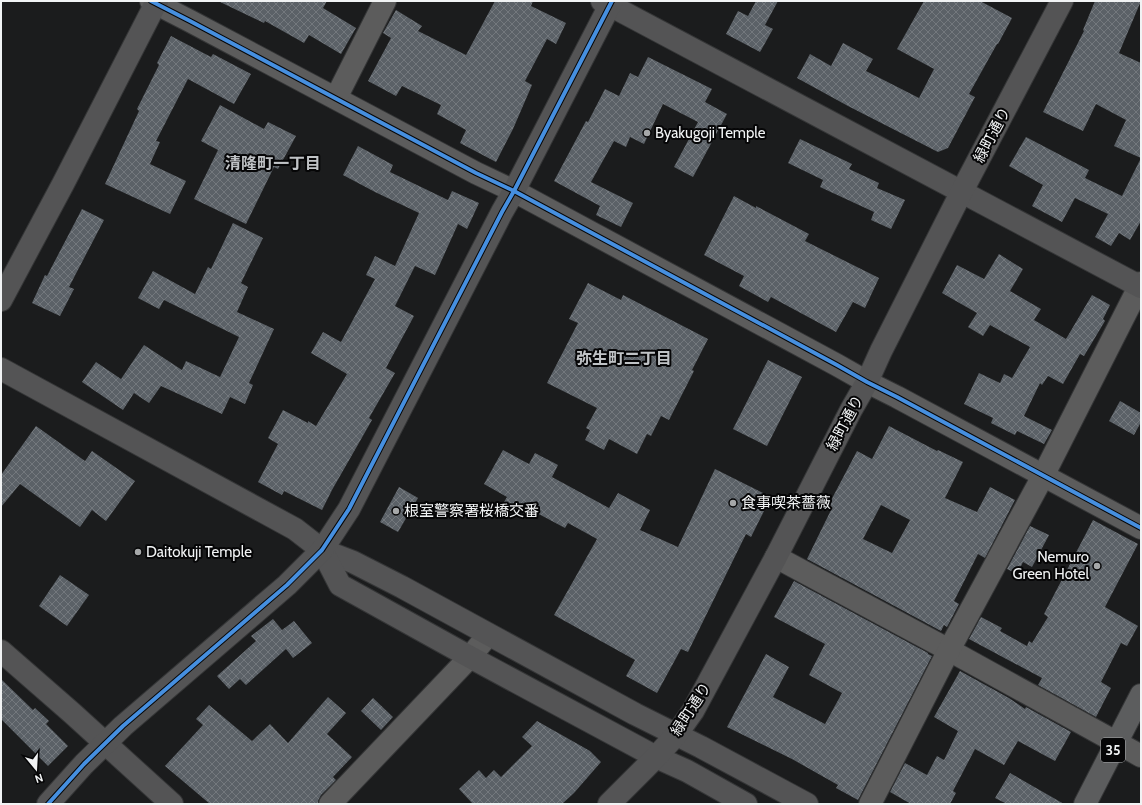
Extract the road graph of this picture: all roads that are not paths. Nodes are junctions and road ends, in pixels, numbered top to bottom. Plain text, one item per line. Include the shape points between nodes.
1 (385, 1) edge
2 (1062, 1) edge
3 (154, 2) edge
4 (608, 3) edge
5 (336, 98) junction
6 (514, 191) junction
7 (962, 191) junction
8 (1140, 285) edge
9 (1, 300) edge
10 (1, 369) edge
11 (867, 382) junction
12 (1043, 476) junction
13 (1141, 528) edge
14 (322, 550) junction
15 (776, 557) junction
16 (488, 635) junction
17 (949, 650) junction
18 (1, 651) edge
19 (470, 657) junction
20 (1141, 695) edge
21 (676, 735) junction
22 (105, 743) junction
23 (1117, 743) junction
24 (1141, 756) edge
25 (656, 757) junction
26 (48, 804) edge
27 (172, 804) edge
28 (330, 804) edge
29 (609, 804) edge
30 (746, 804) edge
31 (808, 804) edge
32 (870, 804) edge
33 (1085, 804) edge

1 - 5 street
2 - 7 street, 緑町通り
3 - 5 street
3 - 9 street via 63,184
4 - 6 street
4 - 7 street
5 - 6 street
6 - 11 street
6 - 14 street via 349,509
7 - 8 street
7 - 11 street, 緑町通り
8 - 12 street
10 - 14 street via 295,529
11 - 12 street
11 - 15 street, 緑町通り
12 - 13 street
12 - 17 street
14 - 16 street via 353,562 402,587
14 - 19 street via 340,585
14 - 22 street via 287,585
15 - 17 street
15 - 21 street, 緑町通り via 693,711
16 - 19 street
16 - 21 street
17 - 23 street
17 - 32 street
18 - 22 street
19 - 25 street
19 - 28 street
20 - 23 main road, 35
21 - 25 street, 緑町通り
21 - 31 street
22 - 26 street
22 - 27 street
23 - 24 street
23 - 33 main road, 35
25 - 29 street, 緑町通り
25 - 30 street

